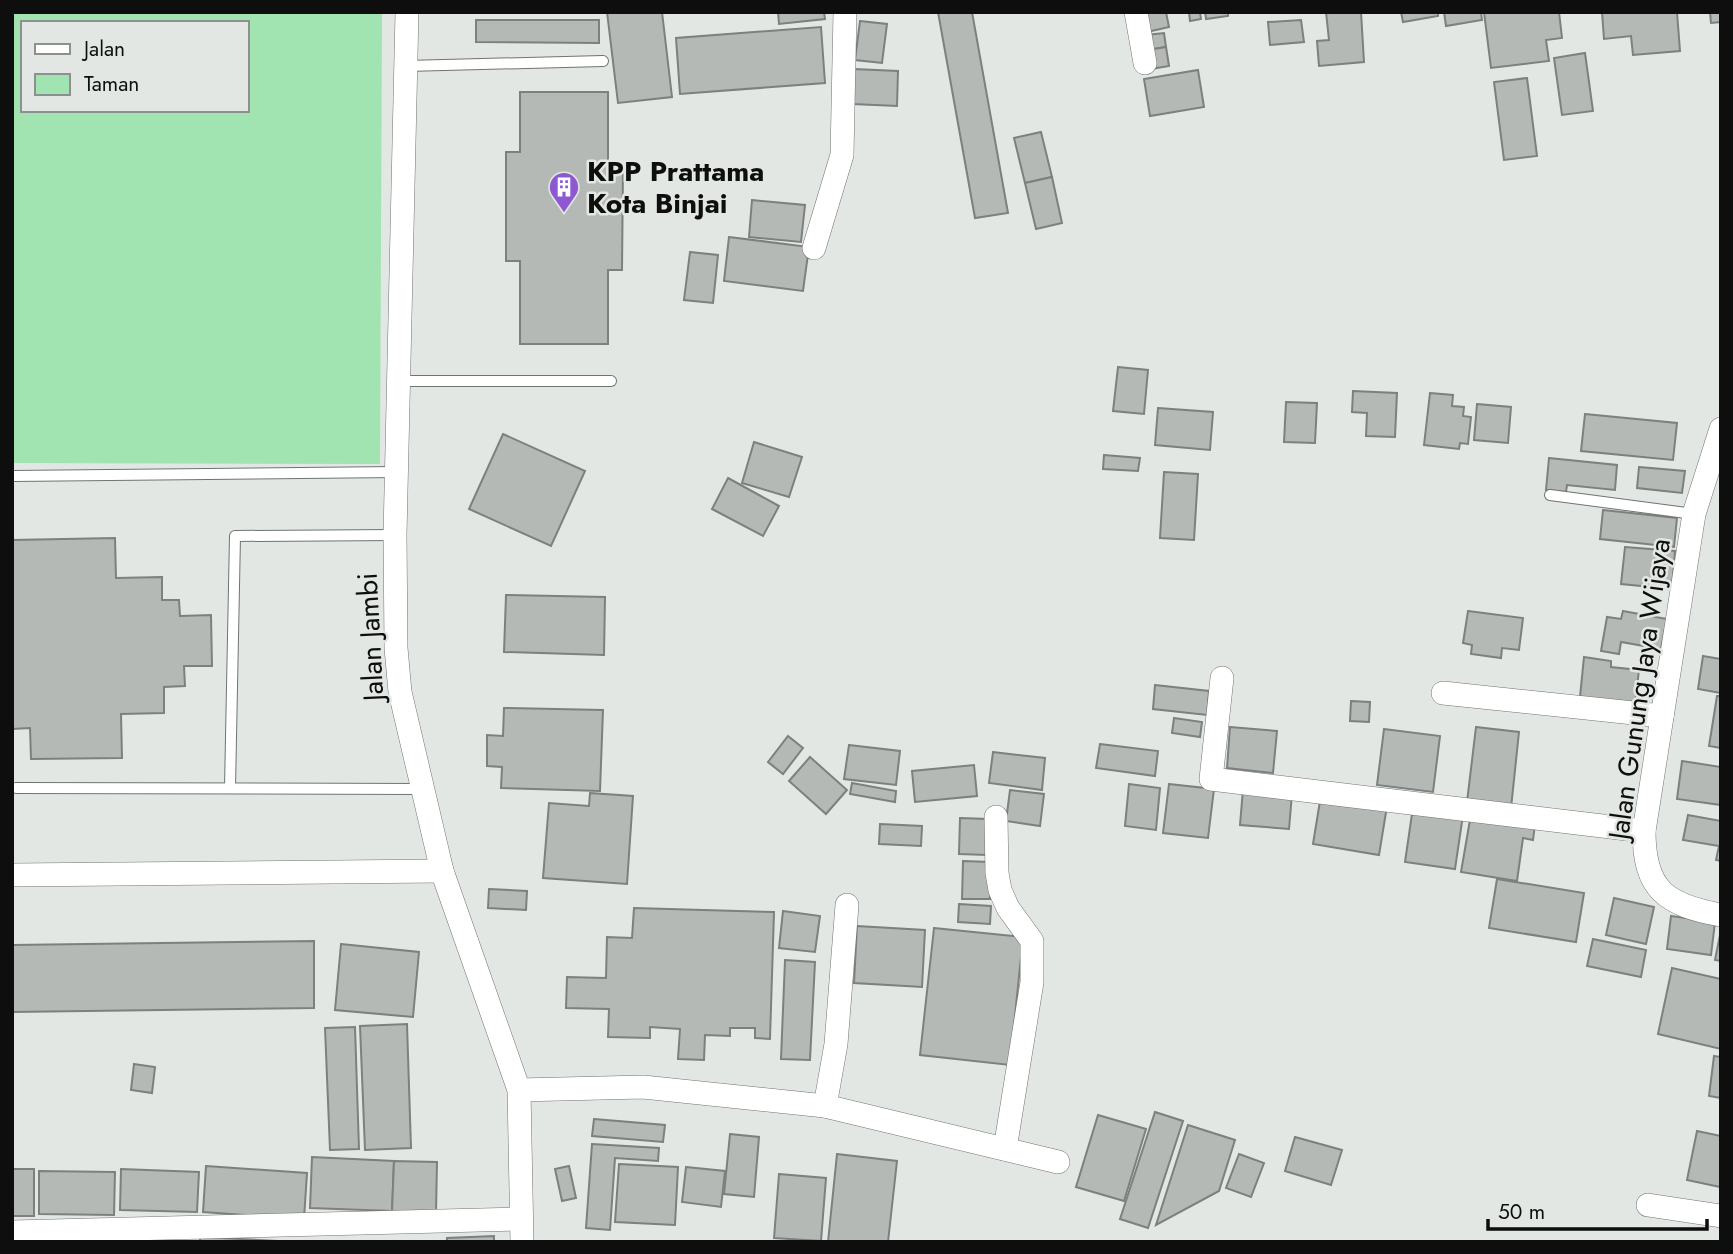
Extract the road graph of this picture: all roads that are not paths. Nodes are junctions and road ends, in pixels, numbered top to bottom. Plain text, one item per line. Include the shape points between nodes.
1 (407, 12) edge
2 (845, 12) edge
3 (1136, 12) edge
4 (603, 61) dead end
5 (1145, 62) dead end
6 (406, 66) junction
7 (814, 248) dead end
8 (611, 380) dead end
9 (399, 381) junction
10 (1721, 429) edge
11 (397, 472) junction
12 (12, 476) edge
13 (1550, 495) dead end
14 (1695, 514) junction
15 (395, 535) junction
16 (1222, 678) dead end
17 (1443, 693) dead end
18 (1662, 716) junction
19 (16, 788) dead end
20 (230, 788) junction
21 (422, 789) junction
22 (996, 817) dead end
23 (1644, 831) junction
24 (442, 871) junction
25 (12, 875) edge
26 (847, 905) dead end
27 (1721, 915) edge
28 (519, 1090) junction
29 (825, 1106) junction
30 (1005, 1149) junction
31 (1058, 1162) dead end
32 (1648, 1205) dead end
33 (1721, 1216) edge
34 (521, 1219) junction
35 (12, 1232) edge
36 (189, 1234) edge
37 (57, 1236) edge
38 (522, 1242) edge

1 - 6 street, Jalan Jambi
2 - 7 street via 842,155
3 - 5 street
4 - 6 lane
6 - 9 street, Jalan Jambi
8 - 9 lane
9 - 11 street, Jalan Jambi
10 - 14 street, Jalan Gunung Jaya Wijaya
11 - 12 lane
11 - 15 street, Jalan Jambi
13 - 14 lane
14 - 18 street, Jalan Gunung Jaya Wijaya
15 - 20 lane via 235,536
15 - 21 street, Jalan Jambi via 400,692
16 - 23 street via 1211,779
17 - 18 street
18 - 23 street, Jalan Gunung Jaya Wijaya
19 - 20 lane
20 - 21 lane
21 - 24 street, Jalan Jambi
22 - 30 street via 1000,890 1032,941 1031,982
23 - 27 street, Jalan Gunung Jaya Wijaya via 1644,859 1657,888 1687,909
24 - 25 street
24 - 28 street, Jalan Jambi
26 - 29 street via 836,1044
28 - 29 street via 643,1087
28 - 34 street, Jalan Jambi
29 - 30 street
30 - 31 street
32 - 33 street
34 - 36 street
34 - 38 street, Jalan Jambi
35 - 37 street
36 - 37 street

